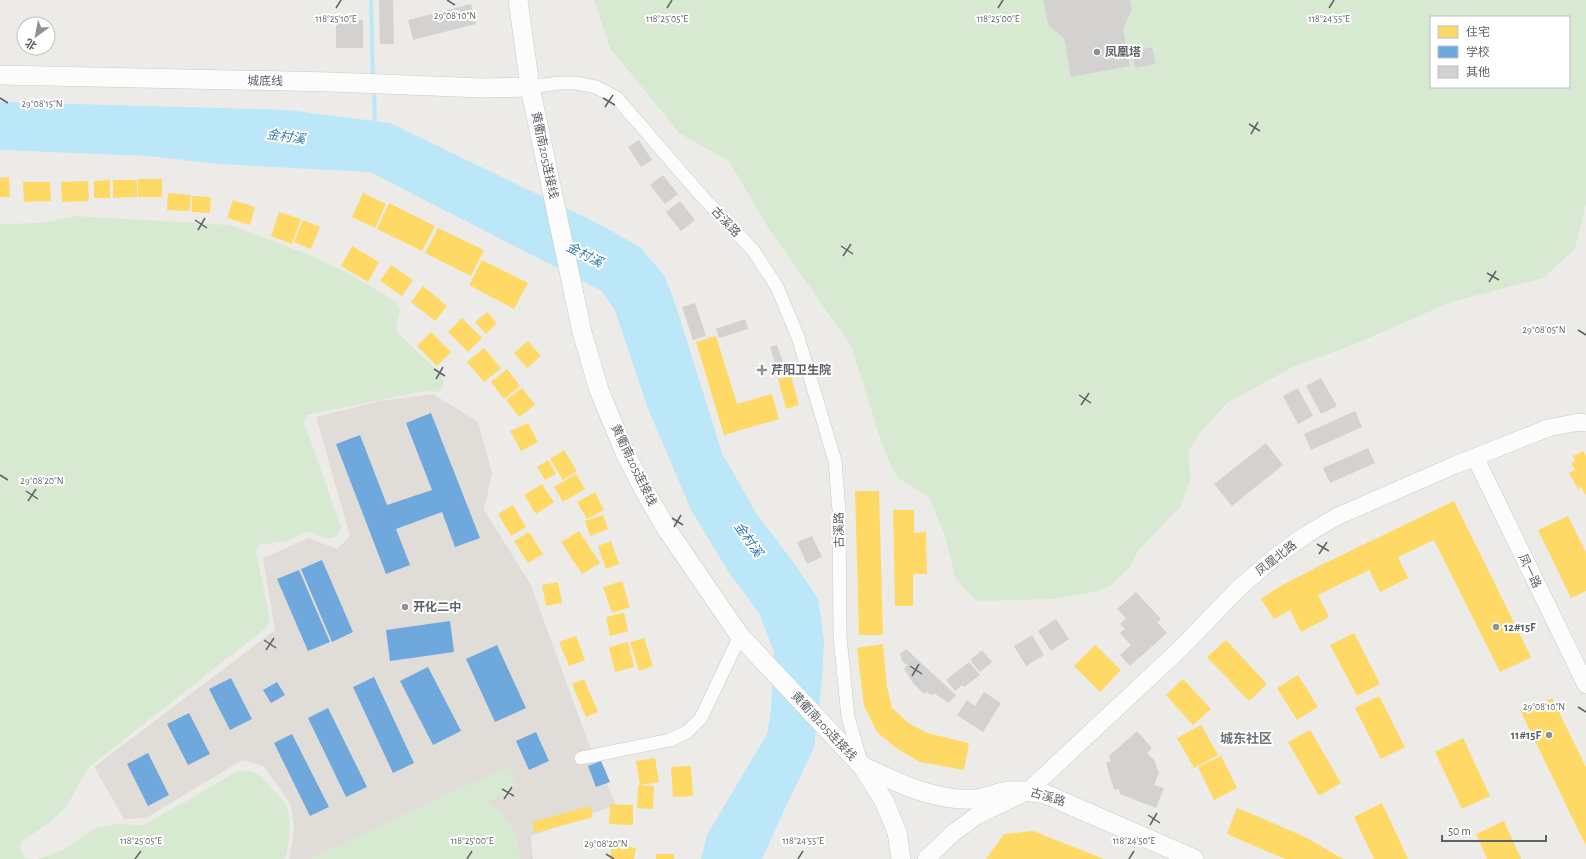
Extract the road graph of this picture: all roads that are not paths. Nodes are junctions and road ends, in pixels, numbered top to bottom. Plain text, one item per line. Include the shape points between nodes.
1 (518, 0) edge
2 (0, 75) edge
3 (530, 87) junction
4 (1586, 423) edge
5 (1475, 457) junction
6 (740, 636) junction
7 (1586, 685) edge
8 (581, 758) dead end
9 (862, 766) junction
10 (1028, 791) junction
11 (901, 859) edge
12 (926, 859) edge
13 (1194, 859) edge

1 - 3 main road, 黄衢南205连接线
2 - 3 main road, 城底线 via 482,88
3 - 6 main road, 黄衢南205连接线 via 582,332 599,390 625,453 644,490 668,531
3 - 9 street, 古溪路 via 576,83 596,87 617,98 698,192 753,250 777,287 798,337 835,461 839,511 840,637 848,717
4 - 5 street, 凤凰北路 via 1548,428
5 - 7 street, 凤一路
5 - 10 street, 凤凰北路 via 1338,516 1275,557 1239,588 1180,649
6 - 8 street via 701,718 687,732 670,740
6 - 9 main road, 黄衢南205连接线
9 - 10 main road, 古溪路 via 907,787 951,798 974,799 1008,791
9 - 11 main road, 黄衢南205连接线 via 884,801 897,832
10 - 12 street, 凤凰北路 via 976,816 952,834
10 - 13 main road, 古溪路 via 1046,794

